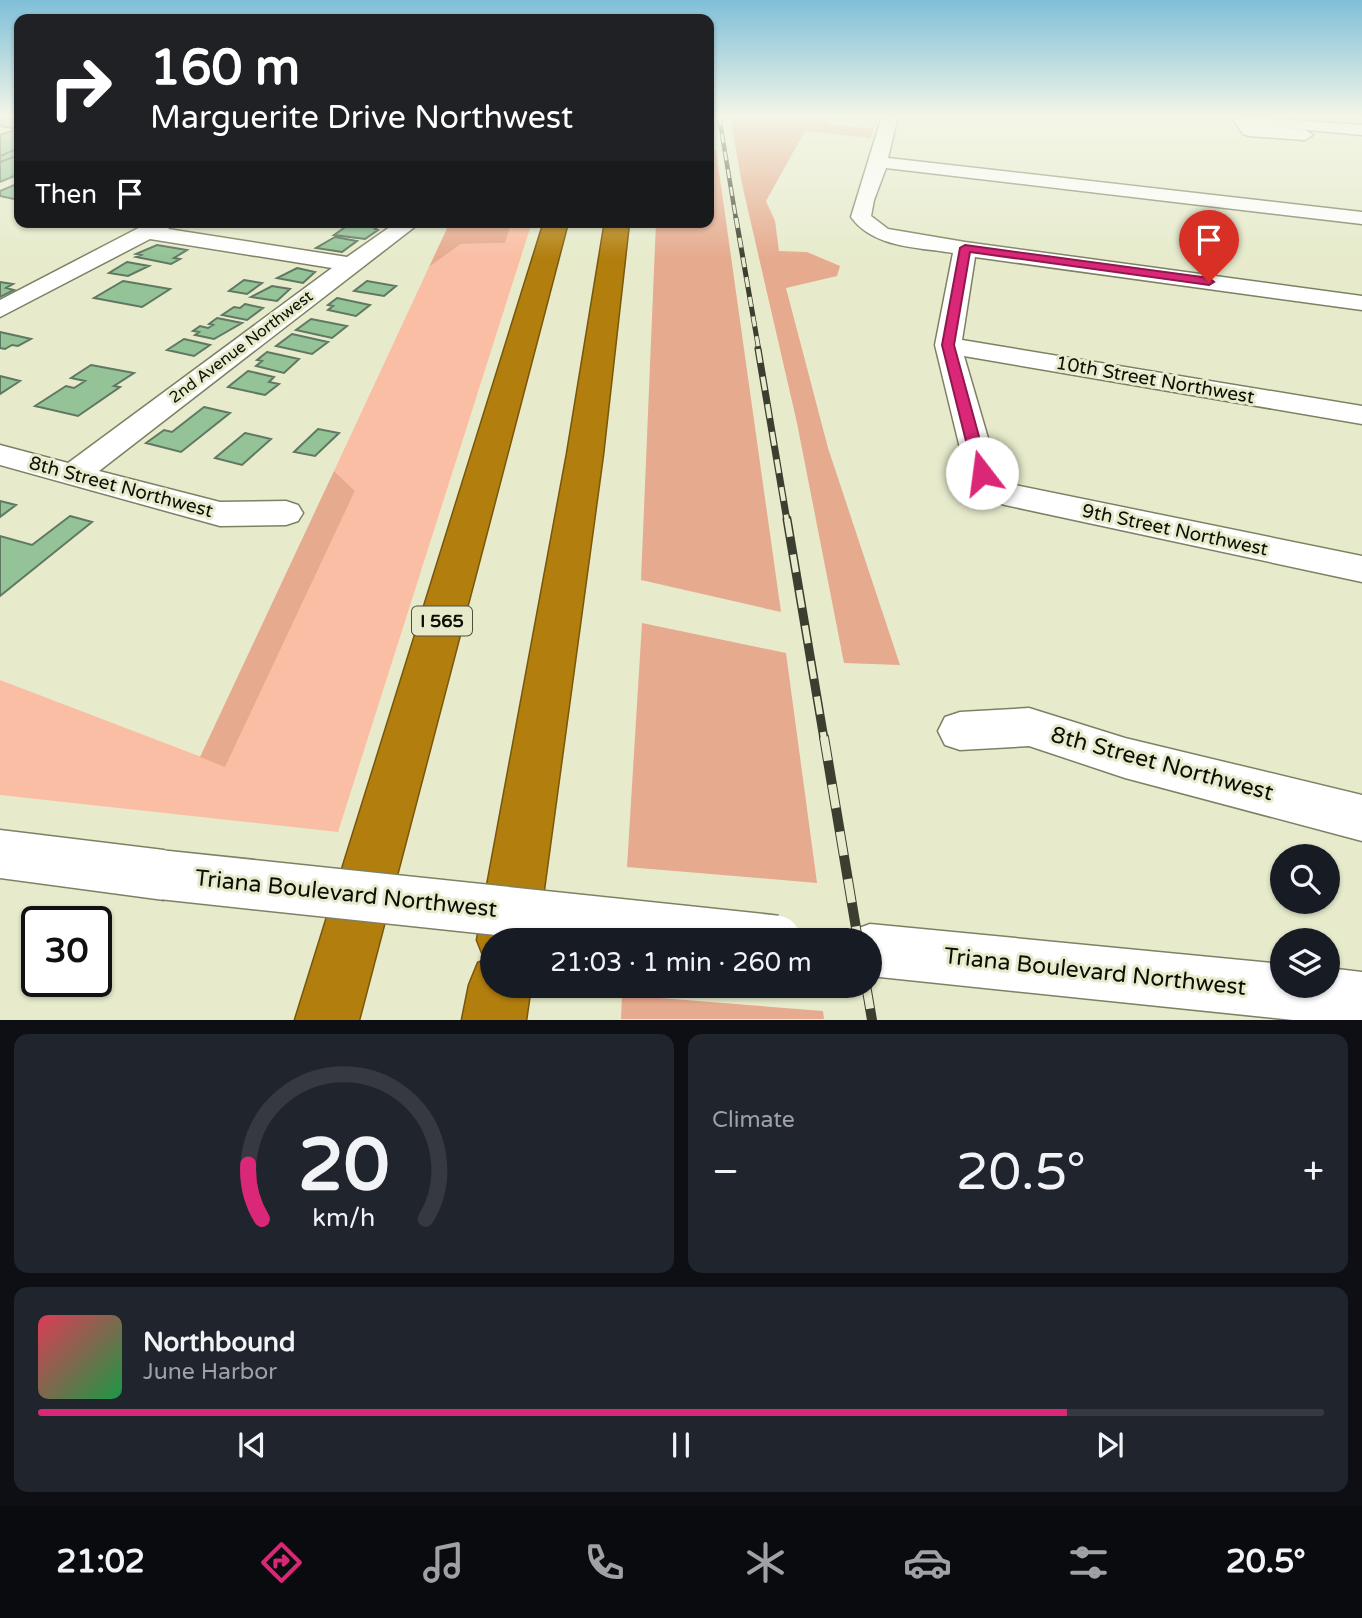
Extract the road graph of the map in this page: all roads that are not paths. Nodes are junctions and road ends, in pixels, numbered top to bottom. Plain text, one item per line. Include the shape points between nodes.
1 (877, 164) edge
2 (892, 164) edge
3 (1362, 218) edge
4 (155, 228) edge
5 (162, 228) edge
6 (402, 228) edge
7 (554, 228) edge
8 (616, 228) edge
9 (965, 248) junction
10 (351, 264) junction
11 (55, 265) dead end
12 (78, 269) junction
13 (13, 299) edge
14 (1362, 303) edge
15 (948, 345) junction
16 (1362, 415) edge
17 (0, 455) edge
18 (73, 475) junction
19 (286, 513) dead end
20 (1362, 569) edge
21 (960, 731) dead end
22 (1362, 818) edge
23 (0, 854) edge
24 (509, 928) edge
25 (663, 928) edge
26 (882, 951) edge
27 (498, 998) edge
28 (1362, 999) edge
29 (327, 1020) edge
30 (494, 1020) edge

1 - 9 street via 861,217 869,228
2 - 3 street
4 - 12 street
5 - 10 street
6 - 10 street, 2nd Avenue Northwest
7 - 29 highway, I 565
8 - 24 highway
9 - 14 street
9 - 15 street
10 - 18 street, 2nd Avenue Northwest
11 - 12 street
12 - 13 street
15 - 16 street, 10th Street Northwest
15 - 20 street, 9th Street Northwest via 982,473 1005,494
17 - 18 street, 8th Street Northwest
18 - 19 street, 8th Street Northwest via 219,514
21 - 22 street, 8th Street Northwest via 1028,727 1125,758
23 - 25 street, Triana Boulevard Northwest, bridge
26 - 28 street, Triana Boulevard Northwest
27 - 30 highway

